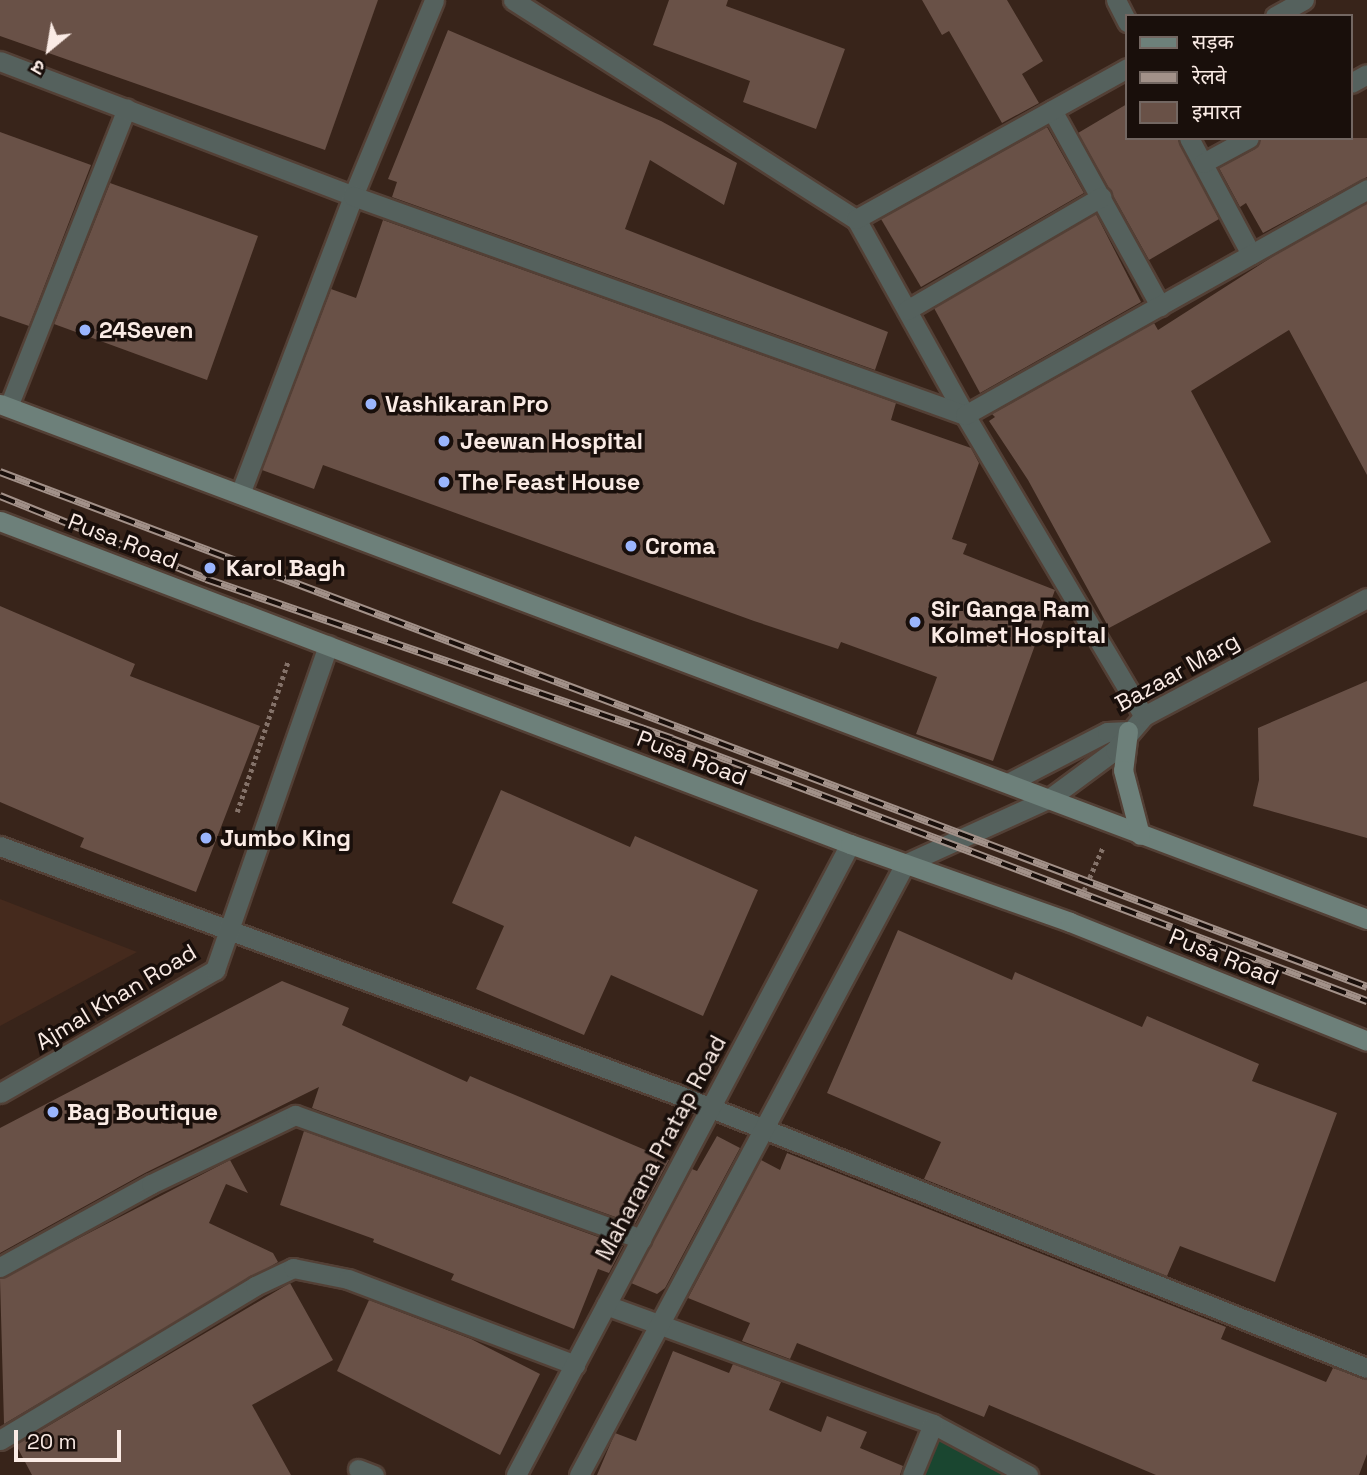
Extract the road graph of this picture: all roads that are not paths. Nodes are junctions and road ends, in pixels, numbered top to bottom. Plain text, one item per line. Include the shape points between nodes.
1 (434, 0) edge
2 (513, 0) edge
3 (1116, 0) edge
4 (1304, 0) edge
5 (1279, 14) edge
6 (1126, 20) edge
7 (0, 61) edge
8 (1126, 69) edge
9 (127, 109) junction
10 (1052, 110) junction
11 (1190, 140) edge
12 (1245, 140) edge
13 (1203, 163) junction
14 (1367, 189) edge
15 (353, 196) junction
16 (1101, 197) junction
17 (856, 219) junction
18 (1251, 254) junction
19 (1160, 306) junction
20 (907, 310) junction
21 (4, 406) edge
22 (965, 415) junction
23 (240, 494) junction
24 (0, 521) edge
25 (1367, 598) edge
26 (328, 645) junction
27 (1144, 716) junction
28 (1128, 731) junction
29 (1008, 783) junction
30 (1050, 799) junction
31 (1140, 835) junction
32 (850, 844) junction
33 (0, 846) edge
34 (905, 864) junction
35 (1367, 919) edge
36 (228, 931) junction
37 (1367, 1041) edge
38 (0, 1093) edge
39 (710, 1109) junction
40 (763, 1130) junction
41 (641, 1239) junction
42 (0, 1267) edge
43 (606, 1306) junction
44 (658, 1325) junction
45 (575, 1365) junction
46 (1367, 1368) edge
47 (933, 1424) junction
48 (0, 1440) edge
49 (516, 1475) edge
50 (579, 1475) edge
51 (912, 1475) edge
52 (1028, 1475) edge

1 - 15 street
2 - 17 street
3 - 6 street
4 - 5 street
7 - 9 street
8 - 10 street
9 - 15 street
9 - 21 lane
10 - 16 street
10 - 17 street
11 - 13 street
12 - 13 street
13 - 18 street
14 - 18 street
15 - 22 street
15 - 23 street
16 - 19 street
16 - 20 street
17 - 20 street
18 - 19 street
19 - 22 street
20 - 22 street
21 - 23 main road
22 - 27 street
23 - 29 main road
24 - 26 main road, Pusa Road
25 - 27 street, Bazaar Marg
26 - 32 main road, Pusa Road
26 - 36 street, Ajmal Khan Road
27 - 28 street, Bazaar Marg
28 - 29 street, Bazaar Marg via 1107,732
28 - 30 street via 1115,750
28 - 31 main road via 1124,770
29 - 30 main road
30 - 31 main road
30 - 34 street
31 - 35 main road
32 - 34 main road, Pusa Road
32 - 39 street, Maharana Pratap Road
33 - 36 street
34 - 37 main road, Pusa Road via 1070,922
34 - 40 street
36 - 38 street, Ajmal Khan Road via 215,970
36 - 39 street
39 - 40 street
39 - 41 street, Maharana Pratap Road
40 - 44 street
40 - 46 street
41 - 42 street via 295,1115 151,1184
41 - 43 street, Maharana Pratap Road
43 - 44 street
43 - 45 street, Maharana Pratap Road
44 - 47 street
44 - 50 street
45 - 48 street via 348,1279 293,1268 255,1286
45 - 49 street, Maharana Pratap Road
47 - 51 street
47 - 52 street

